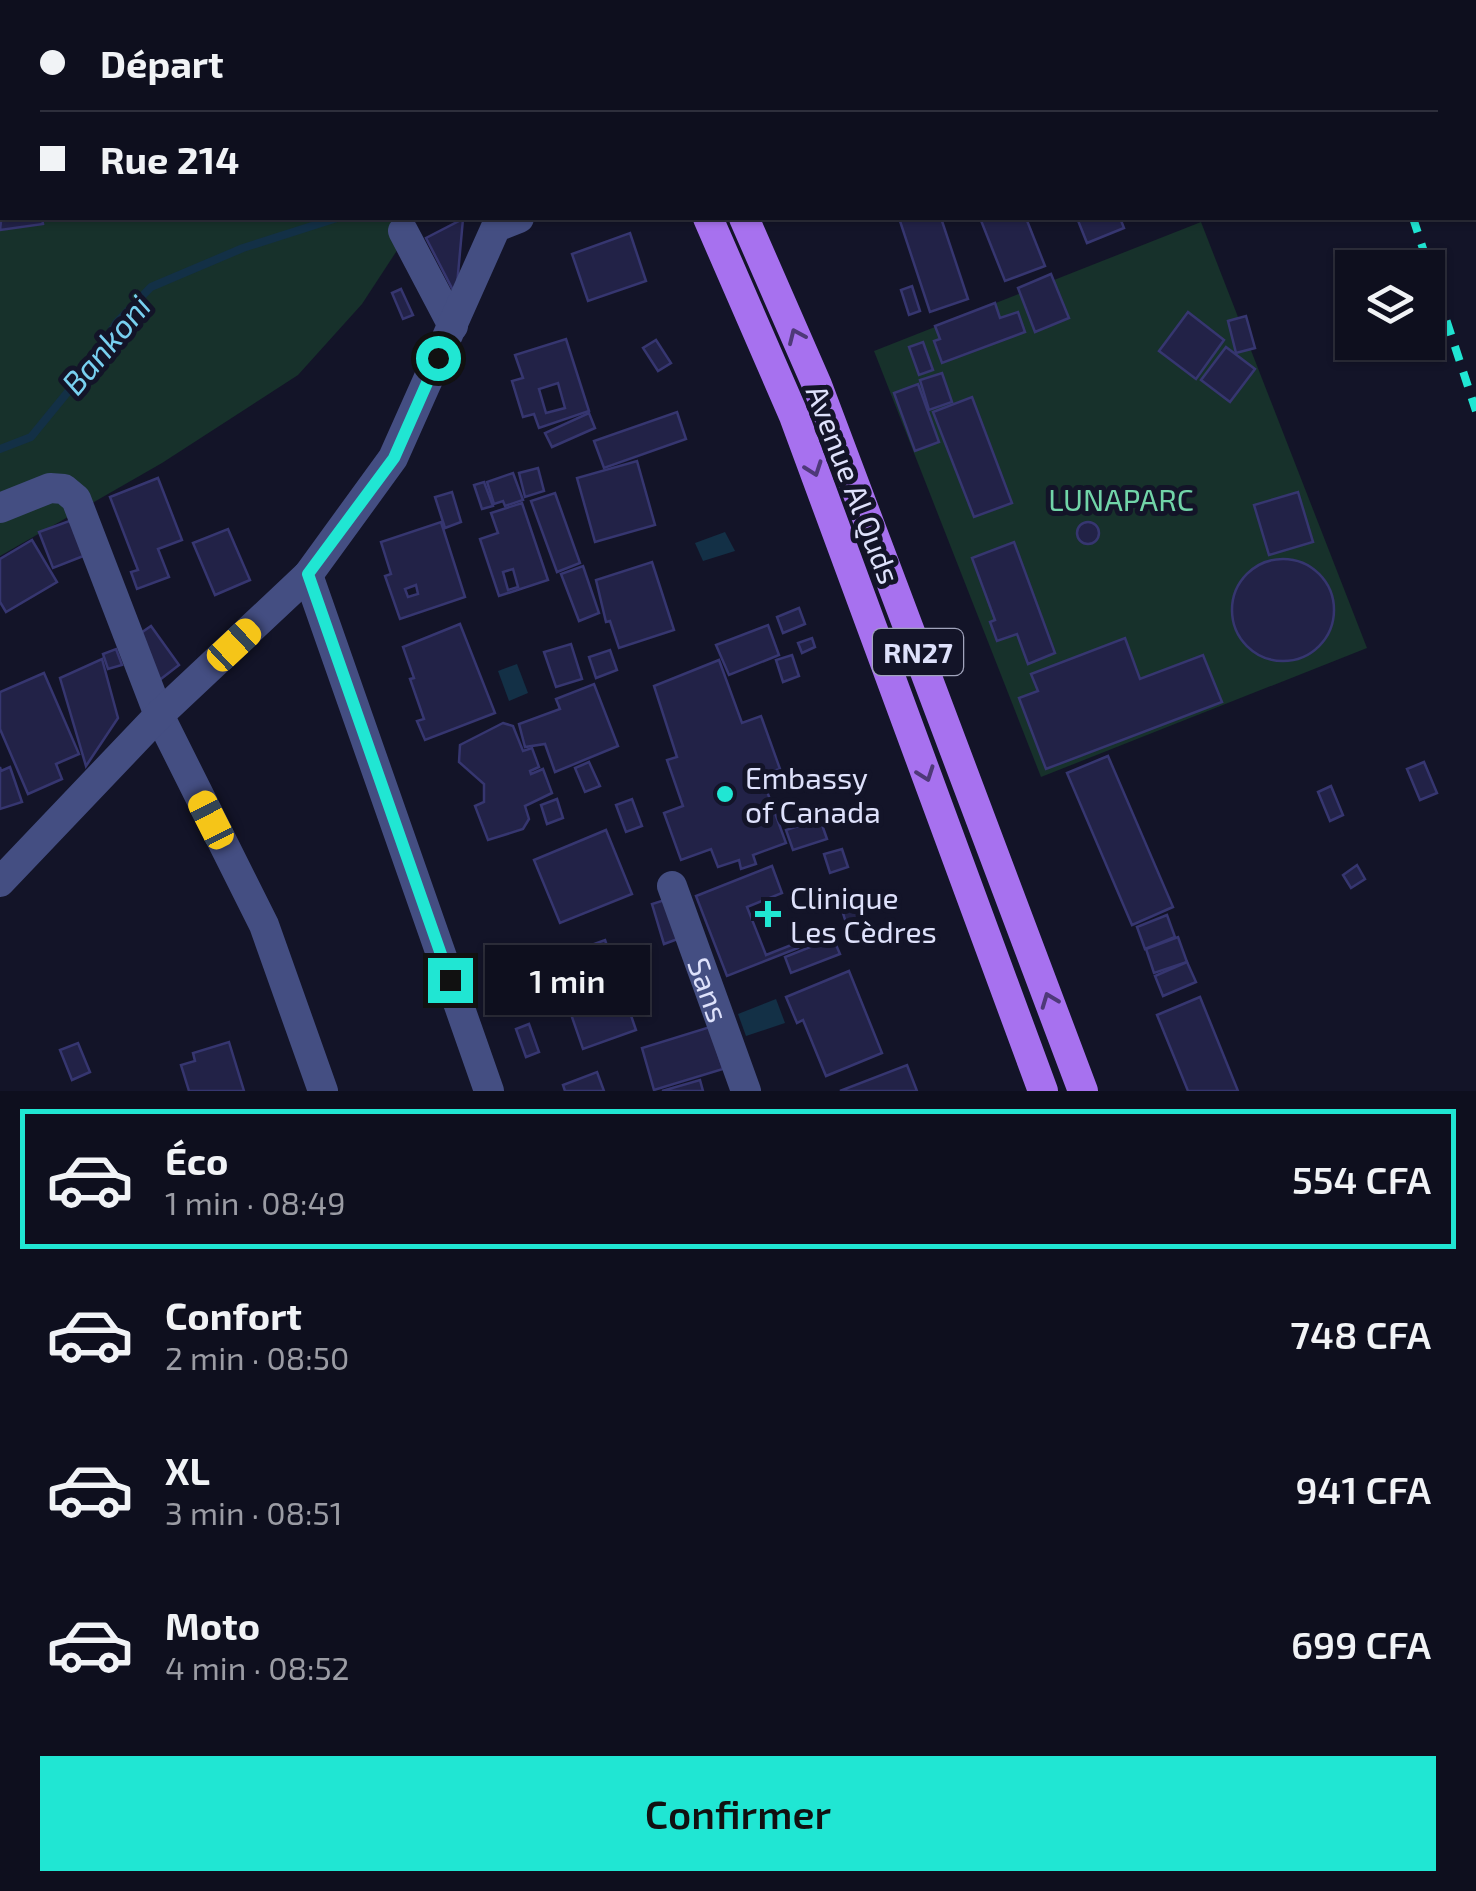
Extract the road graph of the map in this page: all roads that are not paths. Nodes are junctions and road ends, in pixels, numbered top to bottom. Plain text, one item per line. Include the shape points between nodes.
1 (515, 220) edge
2 (709, 220) edge
3 (745, 220) edge
4 (403, 231) dead end
5 (453, 326) junction
6 (0, 508) edge
7 (308, 574) junction
8 (159, 716) junction
9 (0, 882) edge
10 (672, 886) dead end
11 (324, 1091) edge
12 (489, 1091) edge
13 (746, 1091) edge
14 (1043, 1091) edge
15 (1083, 1091) edge

1 - 5 street via 496,227
2 -> 14 main road, Avenue Al Quds / RN27 via 794,416
15 -> 3 main road, Avenue Al Quds / RN27 via 817,385
4 - 5 street
5 - 7 street via 394,458
6 - 8 street via 50,488 76,499
7 - 8 street
7 - 12 street
8 - 9 street
8 - 11 street via 264,925
10 - 13 street, Sans

